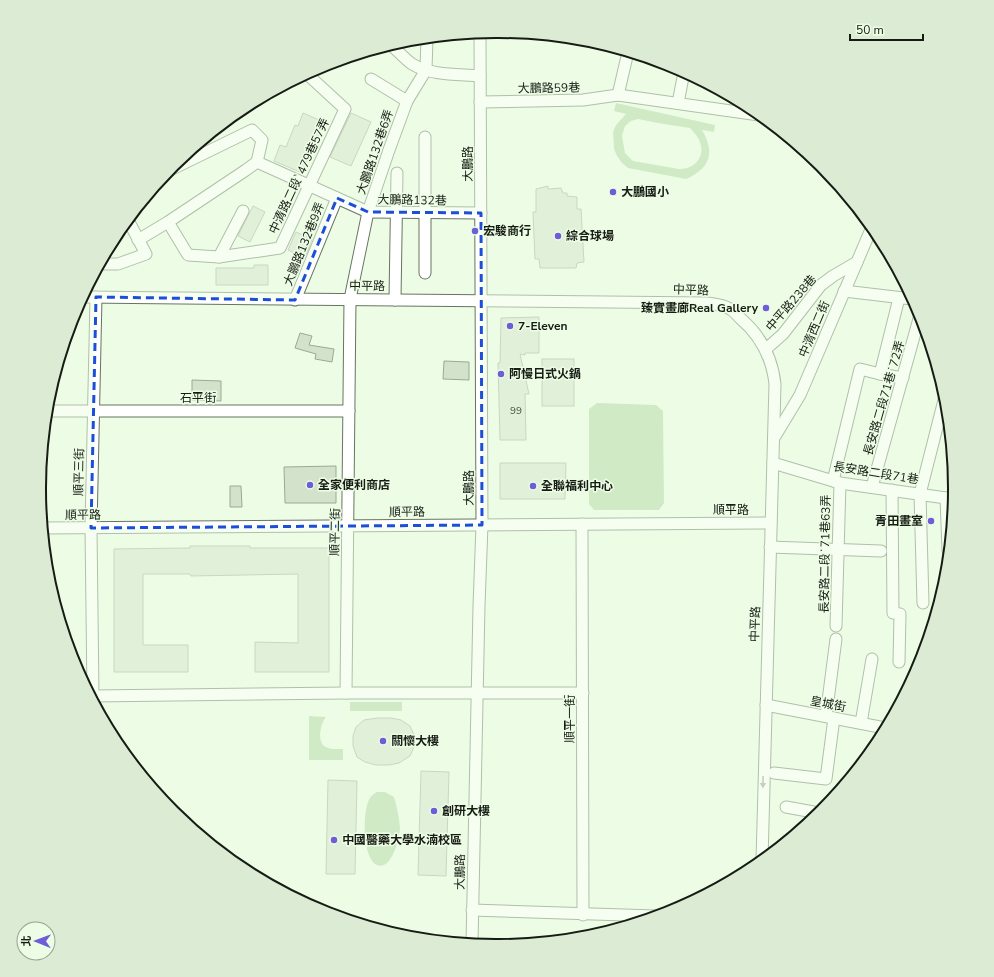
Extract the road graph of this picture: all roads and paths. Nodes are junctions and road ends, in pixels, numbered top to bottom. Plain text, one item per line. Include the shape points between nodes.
1 (480, 39) edge
2 (427, 44) edge
3 (396, 50) edge
4 (627, 57) edge
5 (426, 70) junction
6 (480, 76) junction
7 (311, 78) edge
8 (683, 78) edge
9 (371, 79) dead end
10 (618, 95) junction
11 (406, 101) junction
12 (480, 102) junction
13 (678, 103) junction
14 (745, 113) edge
15 (425, 137) dead end
16 (187, 162) edge
17 (257, 162) junction
18 (397, 173) dead end
19 (309, 185) junction
20 (337, 198) junction
21 (243, 211) dead end
22 (368, 212) junction
23 (397, 212) junction
24 (425, 213) junction
25 (481, 213) junction
26 (168, 222) junction
27 (130, 228) edge
28 (869, 234) edge
29 (138, 240) junction
30 (218, 257) junction
31 (857, 262) junction
32 (106, 264) edge
33 (425, 273) dead end
34 (844, 291) junction
35 (89, 297) edge
36 (96, 297) junction
37 (899, 298) junction
38 (905, 298) edge
39 (350, 299) junction
40 (295, 300) junction
41 (395, 300) junction
42 (481, 300) junction
43 (917, 326) edge
44 (766, 349) junction
45 (880, 374) junction
46 (903, 378) junction
47 (53, 411) edge
48 (93, 411) junction
49 (349, 411) junction
50 (941, 412) edge
51 (774, 438) junction
52 (773, 463) junction
53 (837, 482) junction
54 (872, 487) junction
55 (892, 490) junction
56 (920, 494) junction
57 (948, 498) edge
58 (771, 523) junction
59 (582, 524) junction
60 (482, 525) junction
61 (349, 526) junction
62 (48, 528) edge
63 (91, 528) junction
64 (770, 547) junction
65 (838, 550) junction
66 (881, 551) dead end
67 (923, 603) dead end
68 (836, 626) dead end
69 (836, 639) dead end
70 (872, 659) dead end
71 (899, 662) dead end
72 (92, 686) edge
73 (477, 692) junction
74 (346, 693) junction
75 (582, 693) junction
76 (97, 696) edge
77 (766, 705) junction
78 (830, 717) junction
79 (862, 723) junction
80 (879, 727) edge
81 (774, 773) dead end
82 (786, 806) dead end
83 (811, 811) edge
84 (762, 852) edge
85 (472, 910) junction
86 (583, 915) junction
87 (640, 916) edge
88 (472, 938) edge

1 - 6 street, 大鵬路
2 - 5 street
3 - 5 street via 412,64
4 - 10 street
5 - 6 street
5 - 11 street, 大鵬路132巷6弄
6 - 12 street, 大鵬路
7 - 19 street, 中清路二段ˋ479巷57弄 via 345,109
8 - 13 street
9 - 11 street
10 - 12 street, 大鵬路59巷 via 583,100
10 - 13 street, 大鵬路59巷
11 - 22 street, 大鵬路132巷6弄
12 - 25 street, 大鵬路
13 - 14 street, 大鵬路59巷
15 - 24 street
16 - 17 street via 252,130 262,140
17 - 19 street, 大鵬路132巷
17 - 26 street
18 - 23 street
19 - 20 street, 大鵬路132巷
19 - 30 street, 中清路二段ˋ479巷57弄 via 280,248
20 - 22 street, 大鵬路132巷
20 - 40 street, 大鵬路132巷9弄
21 - 30 street
22 - 23 street, 大鵬路132巷
22 - 39 street, 大鵬路132巷6弄
23 - 24 street, 大鵬路132巷
23 - 41 street
24 - 25 street, 大鵬路132巷
24 - 33 street
25 - 42 street, 大鵬路
26 - 29 street
26 - 30 street, 中清路二段ˋ479巷57弄 via 188,255
27 - 29 street
28 - 31 street, 中清西二街
29 - 32 street via 146,254 118,264
31 - 34 street, 中清西二街
31 - 44 street, 中平路238巷 via 821,285 784,334
34 - 37 street
34 - 51 street, 中清西二街 via 800,394
35 - 36 street, 中平路
36 - 40 street, 中平路
36 - 48 street, 順平三街
37 - 38 street
37 - 45 street
39 - 40 street, 中平路
39 - 41 street, 中平路
39 - 49 street, 順平二街
41 - 42 street, 中平路
42 - 44 street, 中平路 via 715,304 730,309 751,327
42 - 60 street, 大鵬路
43 - 46 street, 長安路二段71巷˙72弄
44 - 51 street, 中平路 via 772,362 774,378
45 - 46 street
45 - 53 street, 長安路二段˙71巷63弄 via 860,369
46 - 54 street, 長安路二段71巷˙72弄
47 - 48 street, 石平街
48 - 49 street, 石平街
48 - 63 street, 順平三街
49 - 61 street, 順平二街
50 - 56 street
51 - 52 street, 中平路
52 - 53 street, 長安路二段71巷
52 - 58 street, 中平路
53 - 54 street, 長安路二段71巷
53 - 65 street, 長安路二段˙71巷63弄
54 - 55 street, 長安路二段71巷
55 - 56 street, 長安路二段71巷
55 - 71 street via 893,614 900,614
56 - 57 street, 長安路二段71巷
56 - 67 street
58 - 59 street, 順平路
58 - 64 street, 中平路
59 - 60 street, 順平路
59 - 75 street, 順平一街
60 - 61 street, 順平路
60 - 73 street, 大鵬路
61 - 63 street, 順平路
61 - 74 street, 順平二街
62 - 63 street, 順平路
63 - 72 street, 順平三街
64 - 65 street
64 - 77 street, 中平路
65 - 66 street
65 - 68 street, 長安路二段˙71巷63弄
69 - 78 street
70 - 79 street
73 - 74 street
73 - 75 street
73 - 85 street, 大鵬路
74 - 76 street
75 - 86 street, 順平一街
77 - 78 street, 皇城街
77 -> 84 street, 中平路
78 - 79 street, 皇城街
78 - 81 street via 826,779
79 - 80 street, 皇城街
82 - 83 street
85 - 86 street
85 - 88 street, 大鵬路
86 - 87 street

